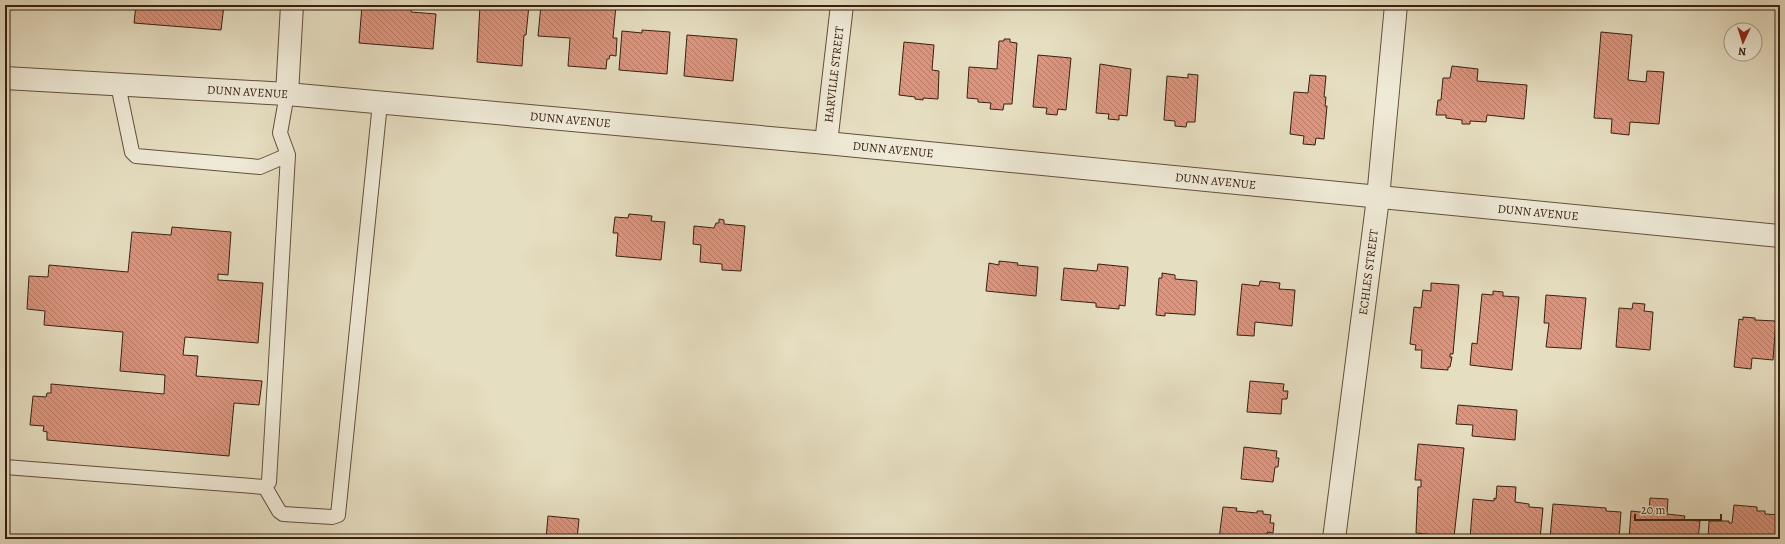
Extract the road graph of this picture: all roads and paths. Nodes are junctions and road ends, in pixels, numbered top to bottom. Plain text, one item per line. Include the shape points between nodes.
1 (292, 5) edge
2 (842, 5) edge
3 (1396, 5) edge
4 (5, 78) edge
5 (118, 84) junction
6 (287, 94) junction
7 (380, 103) junction
8 (826, 143) junction
9 (288, 155) junction
10 (1378, 198) junction
11 (1780, 236) edge
12 (5, 467) edge
13 (265, 487) junction
14 (1334, 539) edge

1 - 6 street
2 - 8 street, HARVILLE STREET
3 - 10 street, ECHLES STREET
4 - 5 street, DUNN AVENUE
5 - 6 street, DUNN AVENUE
5 - 9 lane via 132,152 136,156 260,167
6 - 7 street, DUNN AVENUE
6 - 9 lane via 280,133
7 - 8 street, DUNN AVENUE
7 - 13 lane via 338,514 332,517 283,514
8 - 10 street, DUNN AVENUE
9 - 13 lane via 269,482
10 - 11 street, DUNN AVENUE
10 - 14 street, ECHLES STREET
12 - 13 lane

